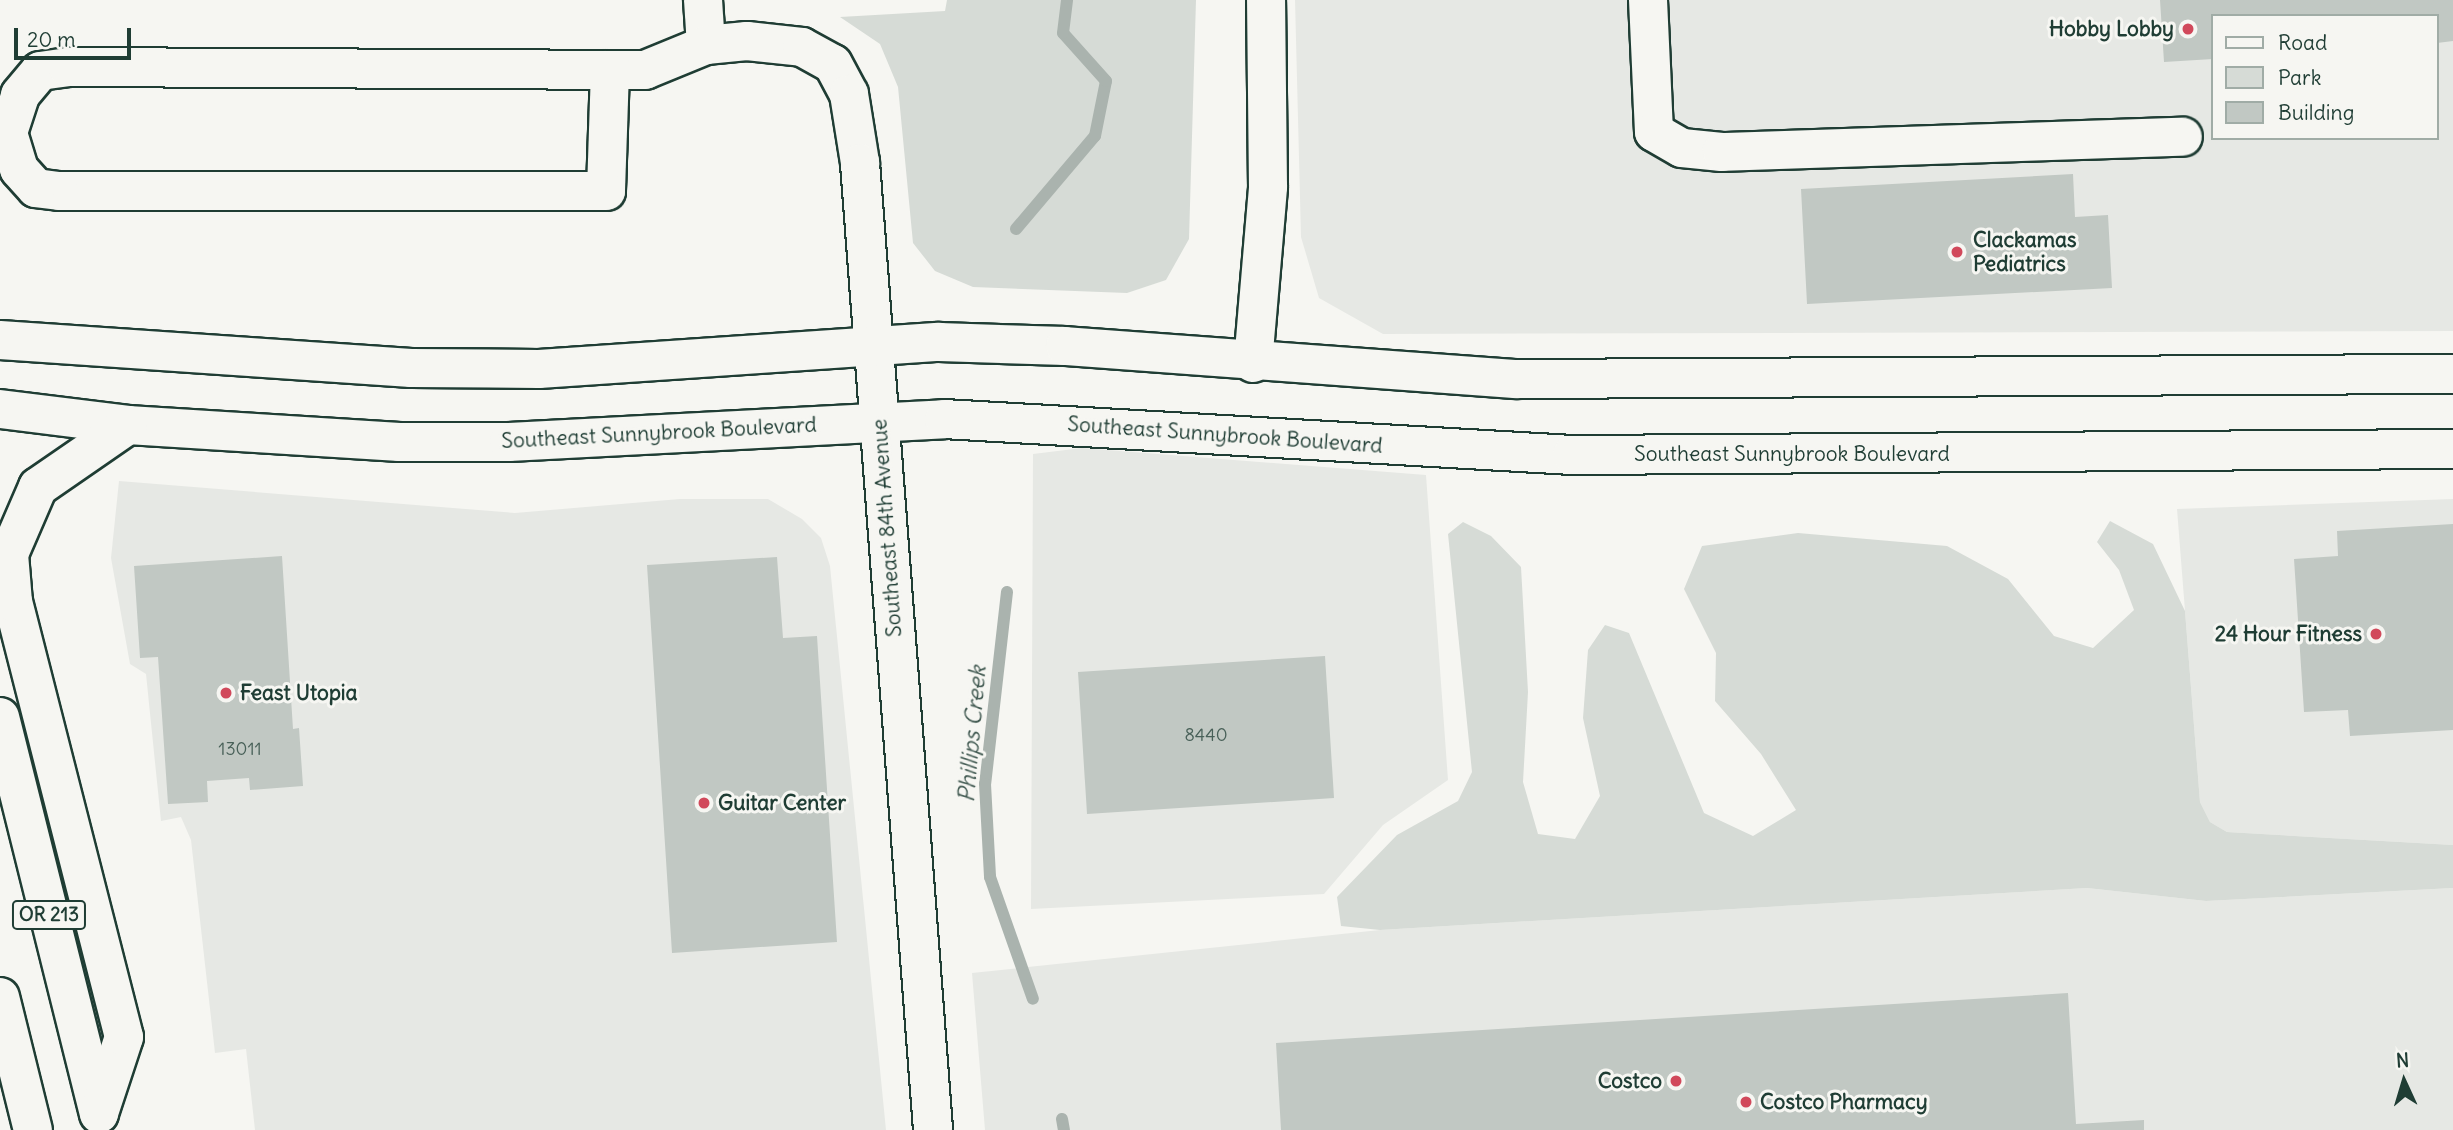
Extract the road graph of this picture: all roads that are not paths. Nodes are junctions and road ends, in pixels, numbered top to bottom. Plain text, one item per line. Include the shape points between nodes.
1 (703, 0) edge
2 (1266, 0) edge
3 (1648, 0) edge
4 (706, 45) junction
5 (610, 70) junction
6 (2183, 138) dead end
7 (0, 340) edge
8 (875, 345) junction
9 (1254, 363) junction
10 (2453, 374) edge
11 (0, 409) edge
12 (879, 419) junction
13 (128, 425) junction
14 (2453, 449) edge
15 (0, 717) edge
16 (0, 997) edge
17 (101, 1121) edge
18 (33, 1130) edge
19 (933, 1130) edge

1 - 4 main road
2 - 9 main road via 1268,187
3 - 6 main road via 1654,132 1682,148 1722,152
4 - 5 main road, Southeast 84th Avenue via 645,70
4 - 8 main road, Southeast 84th Avenue via 779,42 818,52 833,64 849,94 860,163
5 - 5 main road, Southeast 84th Avenue via 68,67 40,71 20,95 8,133 27,178 36,188 59,191 606,191
7 - 8 main road via 293,364 475,368
8 - 9 main road via 1065,346
8 - 12 main road, Southeast 84th Avenue
9 - 10 main road via 1632,381
11 - 13 main road, Southeast Sunnybrook Boulevard
12 - 13 main road, Southeast Sunnybrook Boulevard via 509,442 290,438
12 - 14 main road, Southeast Sunnybrook Boulevard via 1073,422 1368,447 1572,455
12 - 19 main road, Southeast 84th Avenue
13 - 17 main road via 38,487 9,554 13,602 124,1037
15 - 17 main road, OR 213
16 - 18 main road

